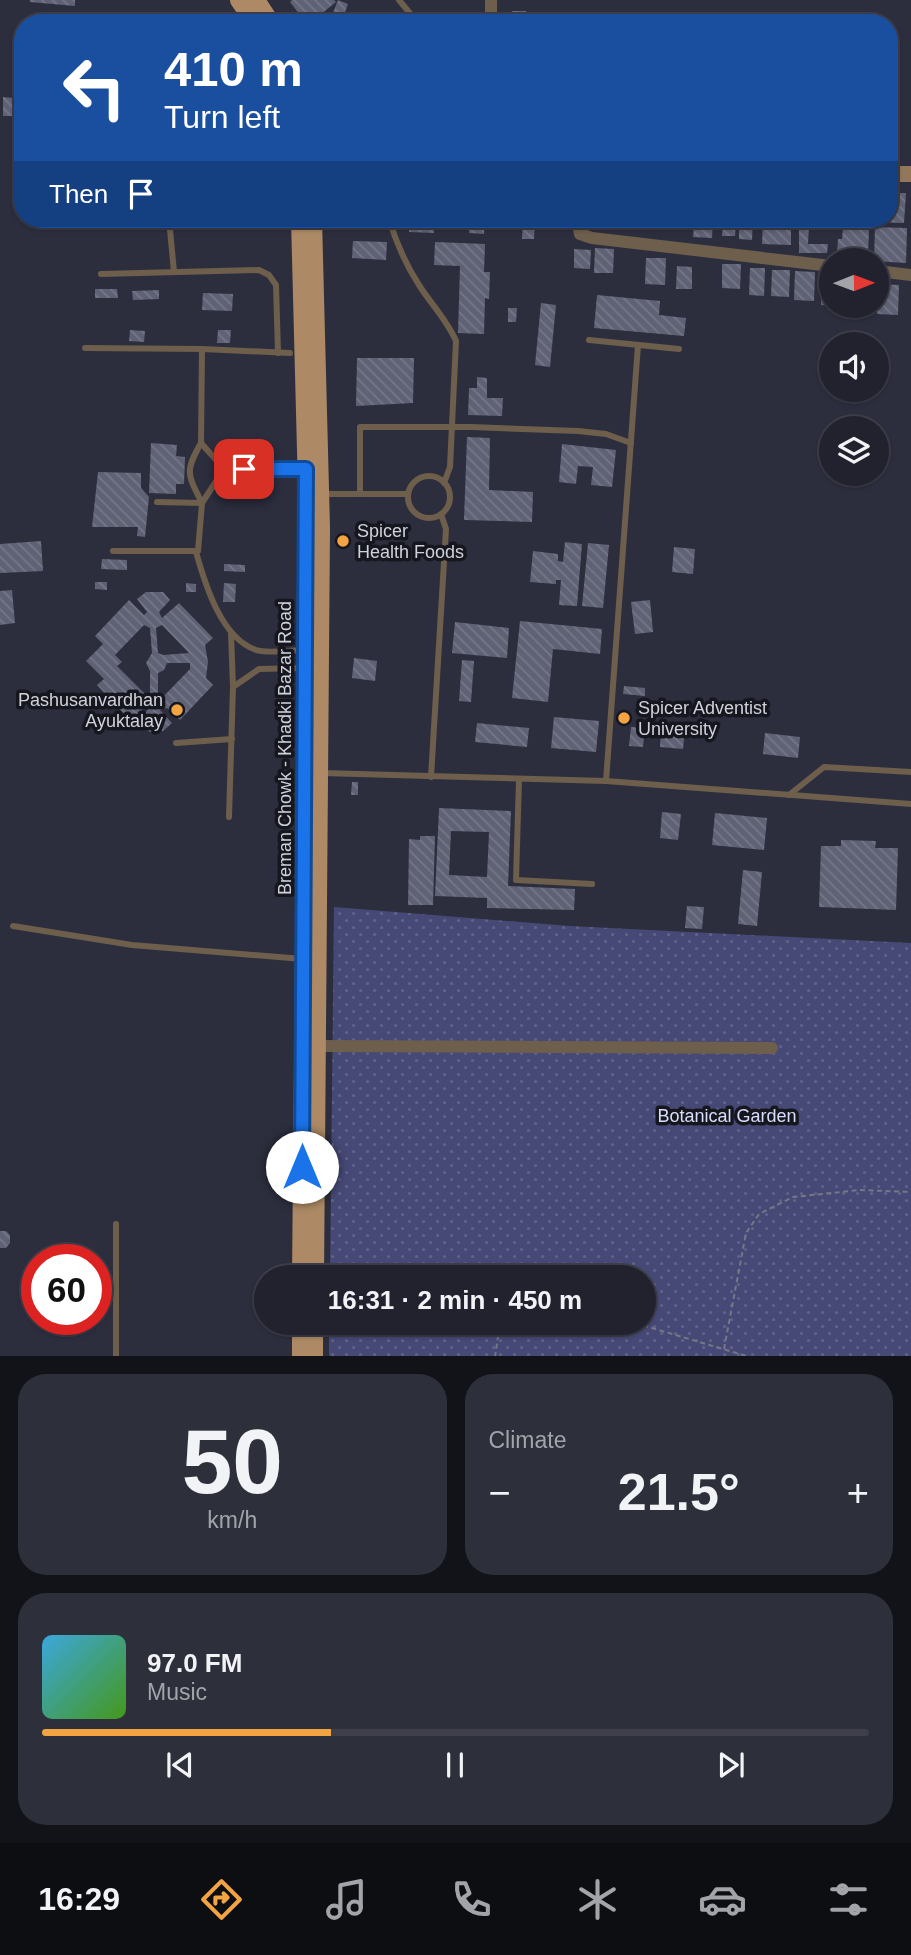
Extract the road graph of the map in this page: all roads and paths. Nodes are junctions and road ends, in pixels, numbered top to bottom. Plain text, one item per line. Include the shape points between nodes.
1 (399, 0) edge
2 (411, 14) edge
3 (170, 228) edge
4 (300, 228) edge
5 (313, 228) edge
6 (392, 228) edge
7 (579, 228) edge
8 (819, 265) edge
9 (174, 272) junction
10 (889, 272) edge
11 (101, 274) dead end
12 (911, 275) edge
13 (589, 340) dead end
14 (638, 345) junction
15 (85, 348) dead end
16 (202, 349) junction
17 (679, 349) dead end
18 (278, 353) junction
19 (290, 353) dead end
20 (452, 428) junction
21 (201, 443) junction
22 (631, 443) junction
23 (224, 469) junction
24 (306, 469) junction
25 (444, 483) junction
26 (314, 494) junction
27 (360, 494) junction
28 (408, 494) junction
29 (157, 502) dead end
30 (202, 503) junction
31 (441, 514) junction
32 (113, 551) dead end
33 (196, 552) junction
34 (231, 633) junction
35 (307, 659) junction
36 (233, 687) junction
37 (232, 739) junction
38 (176, 743) dead end
39 (911, 772) edge
40 (319, 773) junction
41 (431, 777) junction
42 (519, 779) junction
43 (606, 780) junction
44 (789, 795) junction
45 (911, 804) edge
46 (229, 817) dead end
47 (592, 884) dead end
48 (13, 926) dead end
49 (304, 959) junction
50 (317, 1046) junction
51 (772, 1048) dead end
52 (911, 1192) edge
53 (116, 1224) dead end
54 (301, 1265) edge
55 (315, 1265) edge
56 (656, 1329) edge
57 (301, 1335) edge
58 (314, 1335) edge
59 (498, 1335) edge
60 (724, 1349) junction
61 (116, 1356) edge
62 (301, 1356) edge
63 (314, 1356) edge
64 (495, 1356) edge
65 (750, 1356) edge

1 - 2 lane
3 - 9 lane
4 - 24 main road, Breman Chowk - Khadki Bazar Road
5 - 26 main road, Breman Chowk - Khadki Bazar Road
6 - 20 lane via 418,284 456,341
7 - 8 street via 580,234 592,238
9 - 11 lane
9 - 18 lane via 259,270 269,275 276,285
10 - 12 street
13 - 14 lane
14 - 17 lane
14 - 22 lane
15 - 16 lane
16 - 18 lane
16 - 21 lane
18 - 19 lane
20 - 22 lane via 578,431
20 - 25 lane via 450,467
20 - 27 lane via 360,427
21 - 23 lane
21 - 30 lane via 188,464 190,481
22 - 43 lane
23 - 24 lane
23 - 30 lane
24 - 26 main road, Breman Chowk - Khadki Bazar Road
25 - 28 lane via 434,476 422,477
25 - 31 lane via 450,499
26 - 27 lane
26 - 35 main road, Breman Chowk - Khadki Bazar Road
26 - 40 main road, Breman Chowk - Khadki Bazar Road
27 - 28 lane
28 - 31 lane via 418,515
29 - 30 lane
30 - 33 lane
31 - 41 lane via 446,529
32 - 33 lane
33 - 34 lane via 205,587
34 - 35 lane via 257,651
34 - 36 lane
35 - 36 lane via 259,669
35 - 49 main road, Breman Chowk - Khadki Bazar Road
36 - 37 lane
37 - 38 lane
37 - 46 lane
39 - 44 lane via 824,767
40 - 41 lane
40 - 50 main road, Breman Chowk - Khadki Bazar Road
41 - 42 lane
42 - 43 lane
42 - 47 lane via 516,880
43 - 44 lane
44 - 45 lane
48 - 49 lane via 132,944
49 - 54 main road, Breman Chowk - Khadki Bazar Road
50 - 51 street
50 - 55 main road, Breman Chowk - Khadki Bazar Road
52 - 60 path via 860,1190 793,1198 759,1214 746,1233
53 - 61 lane
56 - 60 path
57 - 62 main road
58 - 63 main road
59 - 64 path
60 - 65 path

